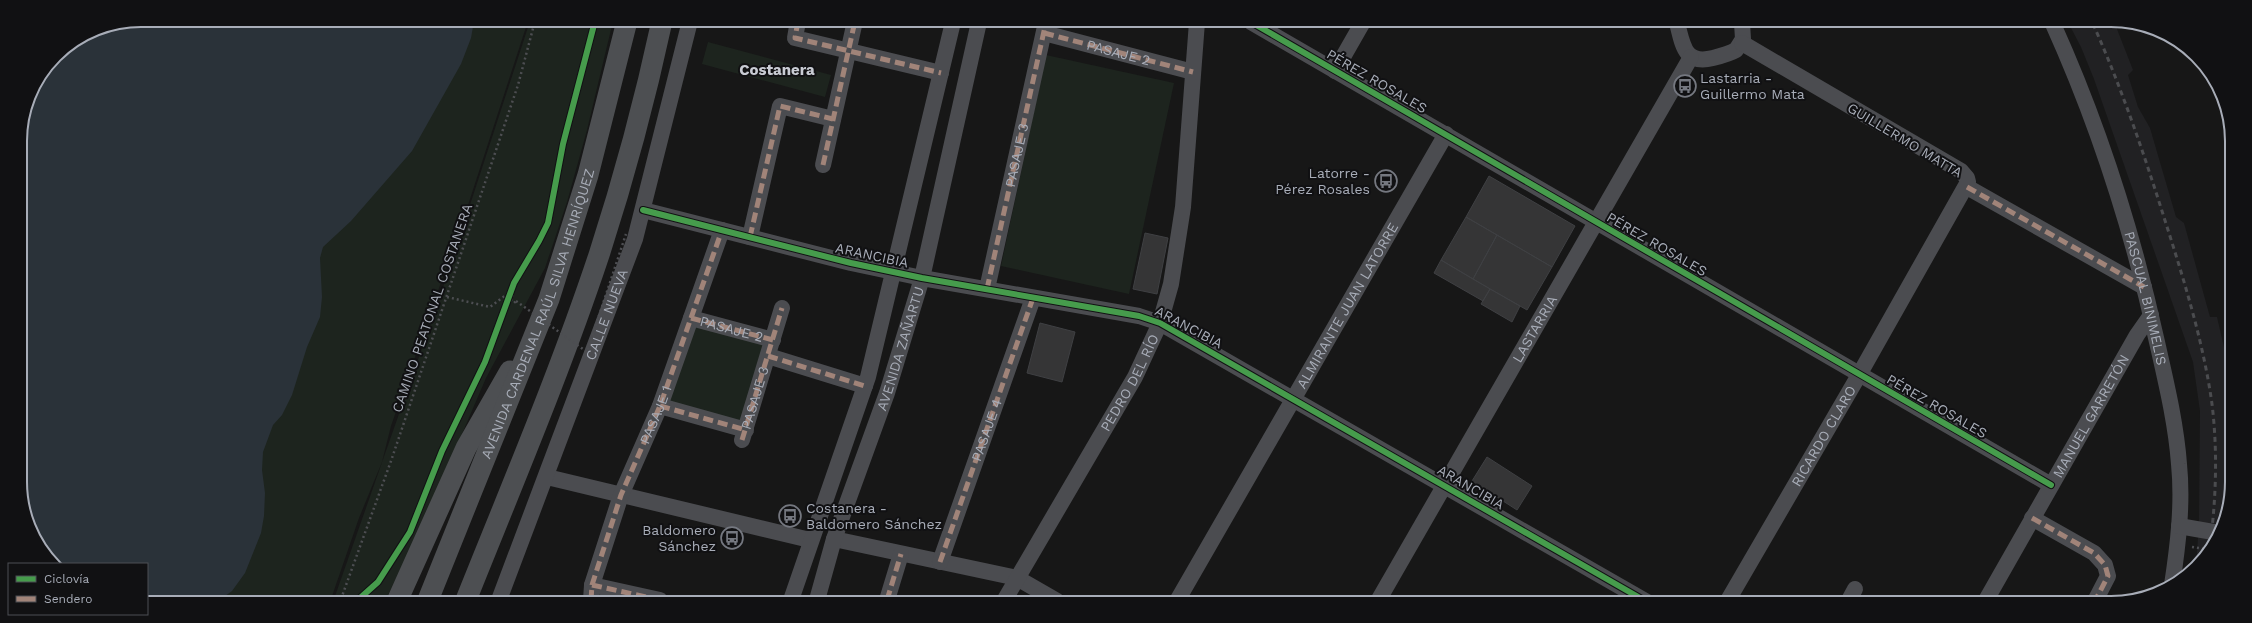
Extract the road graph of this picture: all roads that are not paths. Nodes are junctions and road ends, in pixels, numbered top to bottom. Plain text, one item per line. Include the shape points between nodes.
1 (625, 27) edge
2 (661, 27) edge
3 (689, 27) edge
4 (797, 27) edge
5 (854, 27) edge
6 (952, 27) edge
7 (978, 27) edge
8 (1197, 27) edge
9 (1260, 27) edge
10 (1360, 27) edge
11 (1679, 27) edge
12 (1743, 27) edge
13 (2054, 27) edge
14 (1045, 28) edge
15 (1742, 43) junction
16 (848, 51) junction
17 (1691, 57) junction
18 (1335, 71) junction
19 (1193, 72) junction
20 (941, 74) junction
21 (833, 118) junction
22 (1446, 134) junction
23 (822, 165) dead end
24 (1967, 186) junction
25 (643, 210) junction
26 (1595, 222) junction
27 (722, 230) junction
28 (750, 237) junction
29 (894, 272) junction
30 (922, 278) junction
31 (2144, 288) junction
32 (987, 289) junction
33 (1033, 298) junction
34 (782, 308) dead end
35 (2151, 315) junction
36 (691, 318) junction
37 (541, 321) junction
38 (1160, 323) junction
39 (773, 340) junction
40 (768, 356) junction
41 (1859, 375) junction
42 (865, 386) junction
43 (1293, 399) junction
44 (660, 406) junction
45 (547, 477) junction
46 (1444, 485) junction
47 (2051, 485) junction
48 (621, 495) junction
49 (2032, 518) junction
50 (2179, 526) junction
51 (2213, 532) edge
52 (834, 539) junction
53 (810, 540) junction
54 (901, 554) junction
55 (940, 562) junction
56 (1017, 578) junction
57 (2173, 578) edge
58 (402, 591) edge
59 (591, 592) edge
60 (430, 596) edge
61 (468, 596) edge
62 (501, 596) edge
63 (626, 596) edge
64 (792, 596) edge
65 (818, 596) edge
66 (888, 596) edge
67 (1007, 596) edge
68 (1048, 596) edge
69 (1180, 596) edge
70 (1381, 596) edge
71 (1637, 596) edge
72 (1730, 596) edge
73 (1988, 596) edge
74 (2098, 596) edge

1 - 37 main road, AVENIDA CARDENAL RAÚL SILVA HENRÍQUEZ via 588,175
2 - 61 main road via 635,139 599,255 560,363
3 - 25 street, CALLE NUEVA
4 - 16 street via 794,38
5 - 16 street
6 - 20 street, AVENIDA ZAÑARTU
7 - 30 street, AVENIDA ZAÑARTU
8 - 19 street, PEDRO DEL RÍO
9 - 18 street, PÉREZ ROSALES
10 - 18 street
11 - 17 street via 1684,48
12 - 15 street
13 - 31 street, PASCUAL BINIMELIS via 2098,135
14 - 19 street, PASAJE 2
14 - 32 street, PASAJE 3
15 - 17 street via 1732,53 1703,60
15 - 24 street, GUILLERMO MATTA via 1961,171 1967,178
16 - 20 street
16 - 21 street
17 - 26 street, LASTARRIA
18 - 22 street, PÉREZ ROSALES
19 - 38 street, PEDRO DEL RÍO via 1181,226 1171,284
20 - 29 street, AVENIDA ZAÑARTU
21 - 23 street
21 - 28 street via 780,106
22 - 26 street, PÉREZ ROSALES
22 - 43 street, ALMIRANTE JUAN LATORRE
24 - 31 street, GUILLERMO MATTA
24 - 41 street, RICARDO CLARO
25 - 27 street, ARANCIBIA
25 - 45 street, CALLE NUEVA via 623,274
26 - 41 street, PÉREZ ROSALES
26 - 46 street, LASTARRIA
27 - 28 street, ARANCIBIA
27 - 36 street, PASAJE 1
28 - 29 street, ARANCIBIA
29 - 30 street, ARANCIBIA
29 - 42 street, AVENIDA ZAÑARTU
30 - 32 street, ARANCIBIA
30 - 52 street, AVENIDA ZAÑARTU via 888,393
31 - 35 street, PASCUAL BINIMELIS
32 - 33 street, ARANCIBIA
33 - 38 street, ARANCIBIA via 1139,316
33 - 55 street, PASAJE 4
34 - 39 street, PASAJE 3
35 - 47 street, MANUEL GARRETÓN
35 - 50 street, PASCUAL BINIMELIS via 2176,435 2179,465
36 - 39 street, PASAJE 2
36 - 44 street, PASAJE 1
37 - 58 main road via 473,434
37 - 60 main road, AVENIDA CARDENAL RAÚL SILVA HENRÍQUEZ
38 - 43 street, ARANCIBIA
38 - 56 street, PEDRO DEL RÍO via 1135,377
39 - 40 street, PASAJE 3
40 - 42 street, PASAJE 3
40 - 44 street, PASAJE 3 via 744,435
41 - 47 street, PÉREZ ROSALES
41 - 72 street, RICARDO CLARO
42 - 53 street, AVENIDA ZAÑARTU
43 - 46 street, ARANCIBIA
43 - 69 street, ALMIRANTE JUAN LATORRE
44 - 48 street, PASAJE 1
45 - 48 street
45 - 62 street, CALLE NUEVA
46 - 70 street, LASTARRIA
46 - 71 street, ARANCIBIA
47 - 49 street, MANUEL GARRETÓN
48 - 53 street
48 - 59 street, PASAJE 1
49 - 73 street, MANUEL GARRETÓN
49 - 74 street via 2102,560 2108,576
50 - 51 street
50 - 57 street, PASCUAL BINIMELIS
52 - 54 street
52 - 65 street, AVENIDA ZAÑARTU
53 - 64 street, AVENIDA ZAÑARTU
54 - 55 street
54 - 66 street
55 - 56 street
56 - 67 street, PEDRO DEL RÍO
56 - 68 street
59 - 63 street

